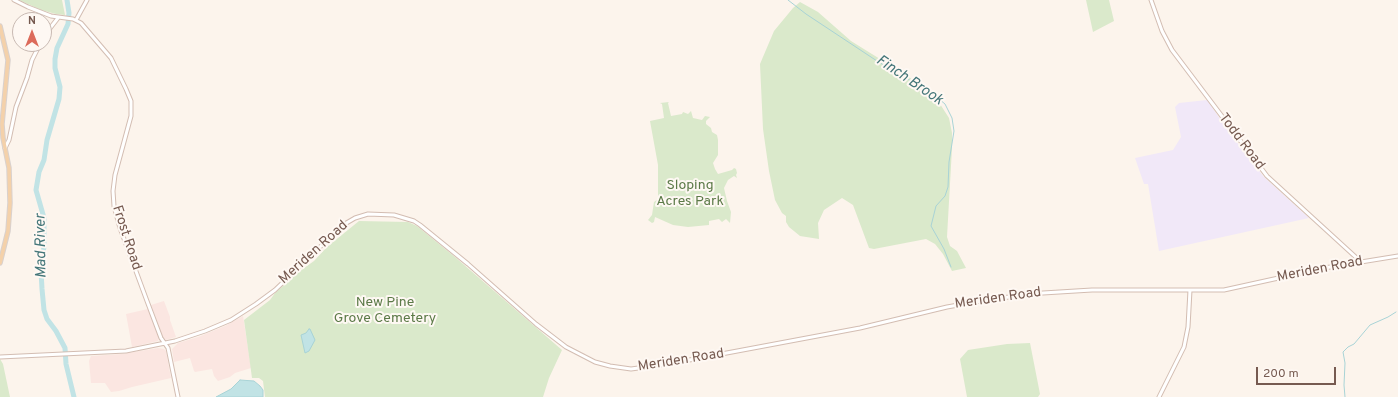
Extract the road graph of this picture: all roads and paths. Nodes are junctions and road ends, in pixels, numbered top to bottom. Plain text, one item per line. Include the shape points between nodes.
1 (14, 0) edge
2 (87, 0) edge
3 (1151, 0) edge
4 (58, 18) junction
5 (76, 20) junction
6 (0, 26) edge
7 (52, 26) edge
8 (36, 52) edge
9 (5, 148) junction
10 (1398, 256) edge
11 (1360, 262) junction
12 (0, 263) edge
13 (1190, 290) junction
14 (165, 343) junction
15 (0, 357) edge
16 (178, 397) edge
17 (1160, 397) edge

1 - 4 main road
2 - 5 main road
3 - 11 main road, Todd Road via 1172,50 1267,176
4 - 5 main road, Frost Road
4 - 7 main road
5 - 14 main road, Frost Road via 85,26 112,58 130,99 131,118 115,175 114,206 120,228
6 - 9 main road via 8,60 2,118
8 - 9 main road via 16,107
9 - 12 main road via 9,168 10,214
10 - 11 main road, Meriden Road
11 - 13 main road, Meriden Road via 1232,288
13 - 14 main road, Meriden Road via 1084,290 997,298 860,328 631,369 595,362 566,347 420,225 403,217 376,213 355,218 343,225 275,290 245,312 205,331
13 - 17 main road via 1184,347
14 - 15 main road, Meriden Road via 126,351
14 - 16 main road, Frost Road

